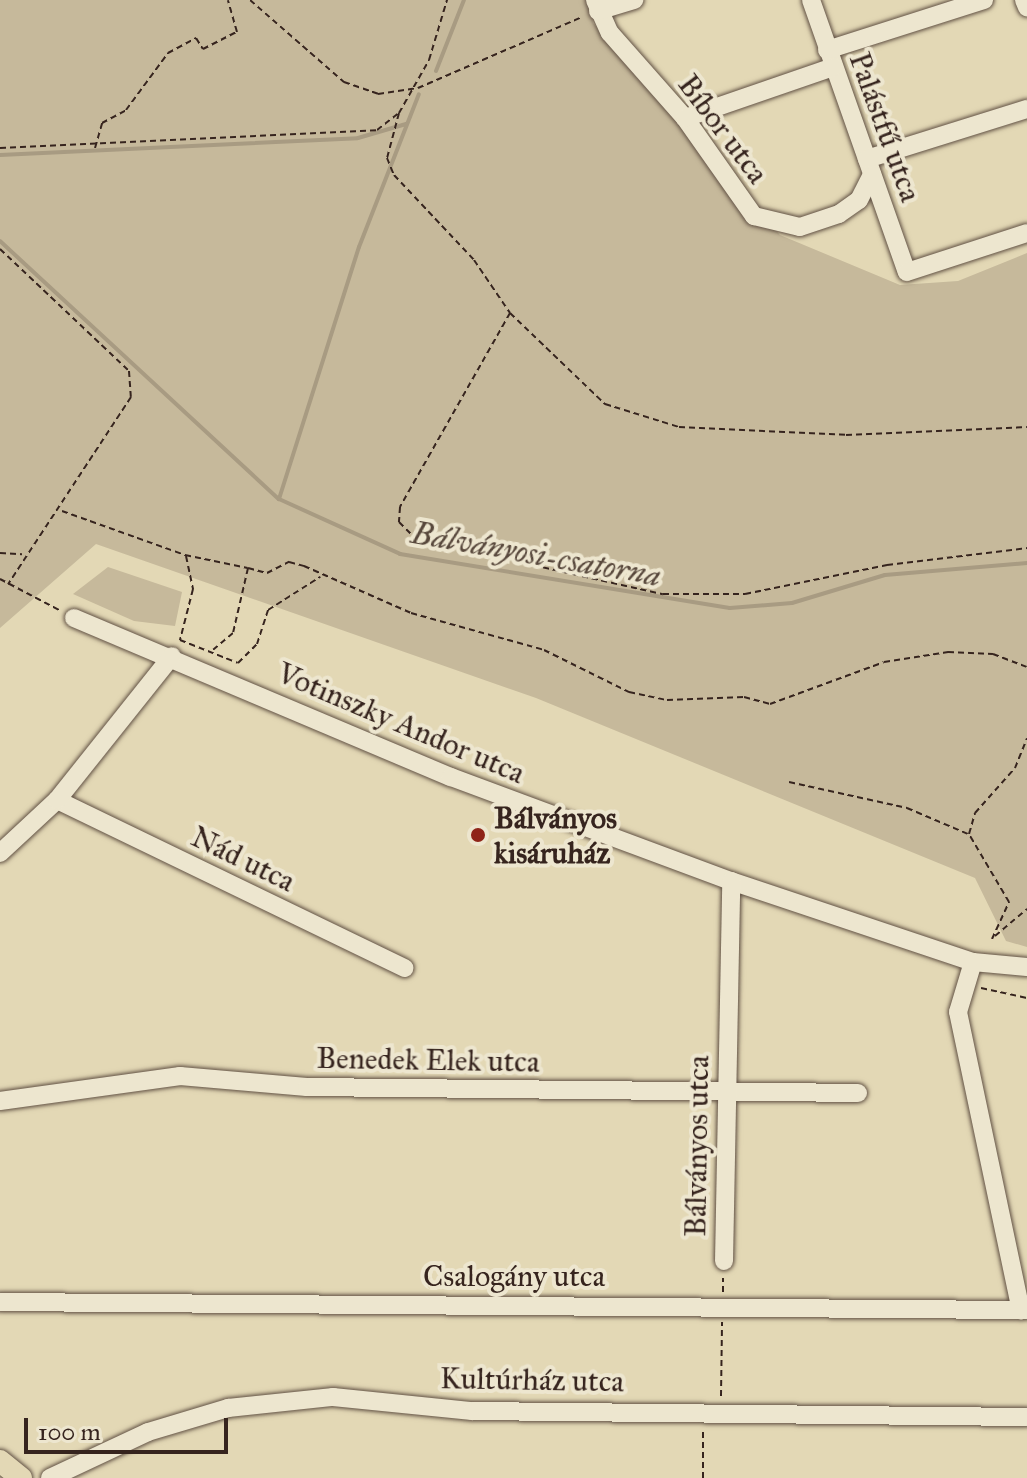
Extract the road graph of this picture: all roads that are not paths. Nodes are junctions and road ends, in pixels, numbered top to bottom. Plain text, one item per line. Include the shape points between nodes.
1 (634, 0) edge
2 (811, 0) edge
3 (984, 0) edge
4 (1024, 0) edge
5 (596, 6) edge
6 (1027, 7) edge
7 (830, 59) junction
8 (1027, 109) edge
9 (685, 118) junction
10 (869, 167) junction
11 (1027, 233) edge
12 (74, 618) road end
13 (172, 656) junction
14 (57, 800) junction
15 (0, 853) edge
16 (731, 881) junction
17 (973, 962) junction
18 (1027, 967) edge
19 (404, 968) dead end
20 (726, 1090) junction
21 (858, 1093) dead end
22 (0, 1101) edge
23 (724, 1261) road end
24 (0, 1302) edge
25 (1024, 1310) edge
26 (1027, 1417) edge
27 (0, 1461) edge
28 (21, 1478) edge
29 (50, 1478) edge

1 - 5 street
2 - 7 street, Palástfű utca
3 - 7 street
4 - 6 street
5 - 9 street, Bíbor utca
7 - 9 street
7 - 10 street, Palástfű utca
8 - 10 street
9 - 10 street, Bíbor utca via 754,216 800,227 839,214 859,200
10 - 11 street, Palástfű utca via 907,272
12 - 13 street, Votinszky Andor utca
13 - 14 street
13 - 16 street, Votinszky Andor utca via 451,777
14 - 15 street
14 - 19 street, Nád utca
16 - 17 street, Votinszky Andor utca
16 - 20 street, Bálványos utca
17 - 18 street, Votinszky Andor utca
17 - 25 street via 961,984 958,1012
20 - 21 street, Benedek Elek utca
20 - 22 street, Benedek Elek utca via 307,1087 180,1076
20 - 23 street, Bálványos utca
24 - 25 street, Csalogány utca
26 - 29 street, Kultúrház utca via 472,1411 333,1397 228,1408 148,1432
27 - 28 main road

